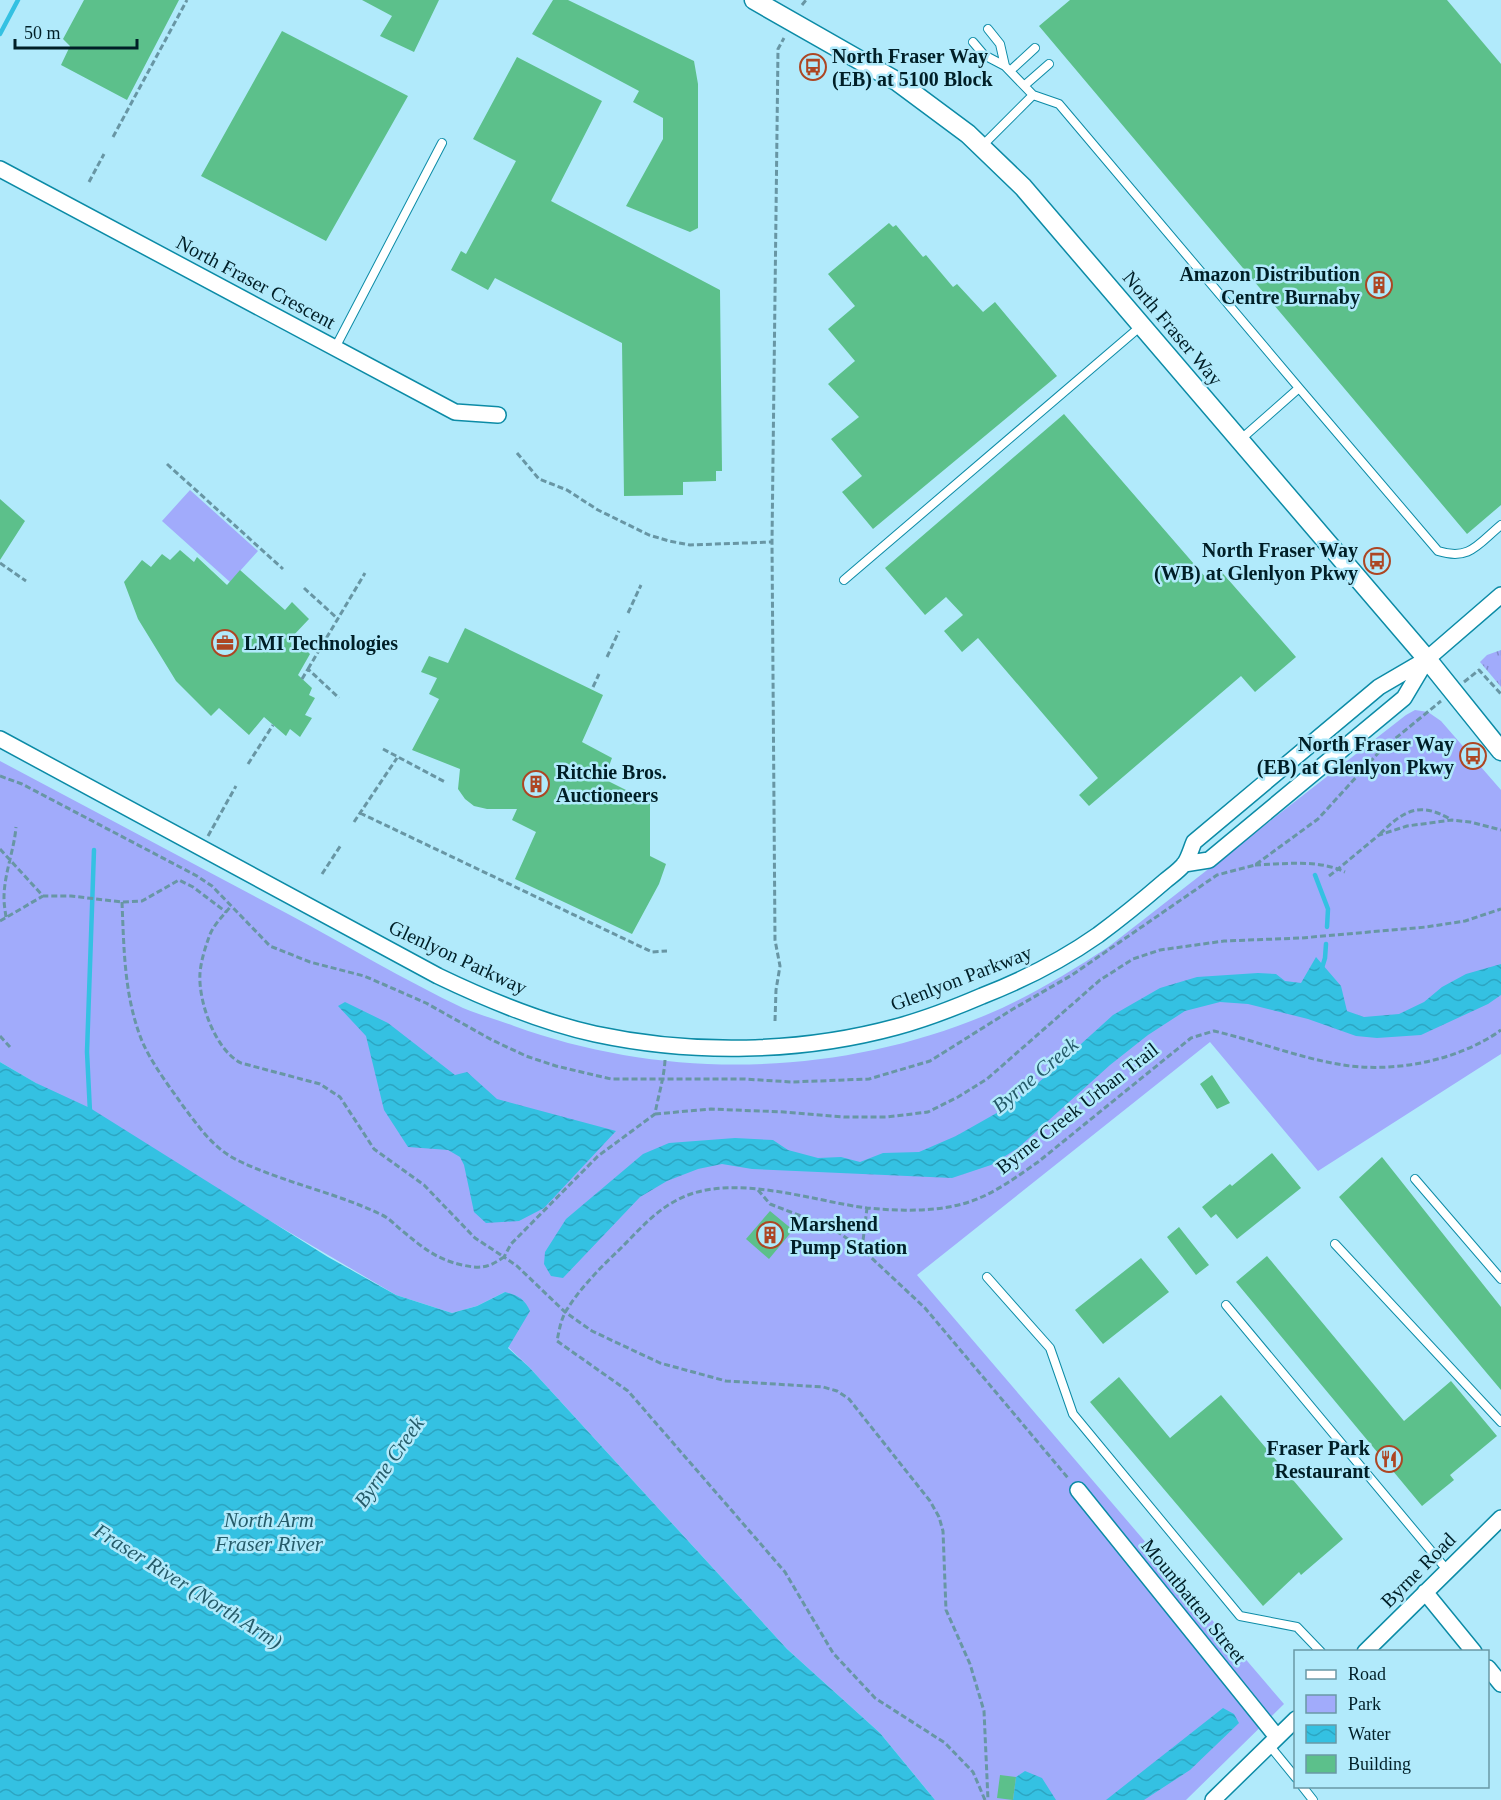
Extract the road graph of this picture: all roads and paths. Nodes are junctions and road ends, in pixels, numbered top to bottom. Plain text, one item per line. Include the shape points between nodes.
1 (187, 0) edge
2 (754, 0) edge
3 (806, 0) edge
4 (802, 5) dead end
5 (988, 29) dead end
6 (784, 38) dead end
7 (973, 42) dead end
8 (1035, 48) dead end
9 (1049, 64) dead end
10 (1008, 68) junction
11 (1025, 86) junction
12 (1033, 95) junction
13 (113, 137) dead end
14 (442, 143) dead end
15 (981, 147) junction
16 (104, 154) dead end
17 (0, 169) edge
18 (89, 182) dead end
19 (1141, 326) junction
20 (335, 348) junction
21 (1299, 388) junction
22 (498, 415) dead end
23 (1239, 441) junction
24 (517, 453) dead end
25 (167, 464) dead end
26 (1501, 525) edge
27 (772, 542) junction
28 (0, 563) edge
29 (283, 569) dead end
30 (365, 573) dead end
31 (844, 580) dead end
32 (26, 581) dead end
33 (641, 585) dead end
34 (304, 588) dead end
35 (1501, 595) edge
36 (628, 613) dead end
37 (338, 619) junction
38 (619, 631) dead end
39 (608, 657) dead end
40 (1427, 659) junction
41 (308, 669) junction
42 (599, 674) dead end
43 (1470, 677) dead end
44 (302, 679) dead end
45 (593, 687) dead end
46 (1501, 694) edge
47 (339, 698) dead end
48 (273, 724) dead end
49 (0, 739) edge
50 (383, 749) dead end
51 (1501, 751) edge
52 (1473, 756) dead end
53 (397, 758) junction
54 (1466, 760) dead end
55 (248, 764) dead end
56 (0, 776) edge
57 (445, 782) dead end
58 (236, 786) dead end
59 (360, 813) junction
60 (1452, 820) junction
61 (354, 822) dead end
62 (16, 827) dead end
63 (1501, 830) edge
64 (1379, 835) junction
65 (341, 845) dead end
66 (201, 848) junction
67 (0, 849) edge
68 (10, 860) junction
69 (1184, 864) junction
70 (1255, 865) dead end
71 (1338, 870) junction
72 (1345, 872) dead end
73 (322, 874) dead end
74 (1329, 876) dead end
75 (43, 896) junction
76 (122, 902) junction
77 (231, 906) junction
78 (1501, 909) edge
79 (226, 912) junction
80 (6, 917) junction
81 (0, 921) edge
82 (667, 951) dead end
83 (775, 1021) dead end
84 (1501, 1030) edge
85 (0, 1036) edge
86 (10, 1047) dead end
87 (655, 1114) junction
88 (1415, 1179) dead end
89 (758, 1190) junction
90 (867, 1208) junction
91 (1335, 1244) dead end
92 (862, 1249) junction
93 (504, 1257) junction
94 (987, 1277) dead end
95 (1501, 1279) edge
96 (1226, 1305) dead end
97 (565, 1312) junction
98 (1501, 1422) edge
99 (1078, 1491) joint
100 (1501, 1518) edge
101 (1447, 1570) junction
102 (1425, 1592) junction
103 (1319, 1650) edge
104 (1367, 1650) edge
105 (1472, 1650) edge
106 (1489, 1669) edge
107 (1501, 1684) edge
108 (1294, 1721) edge
109 (1273, 1741) junction
110 (1294, 1775) edge
111 (1304, 1788) edge
112 (987, 1800) edge
113 (1213, 1800) edge
114 (1313, 1800) edge

1 - 13 path
2 - 15 street, North Fraser Way via 898,82
3 - 4 path
5 - 10 lane via 1000,44
6 - 27 path via 778,49
7 - 10 lane via 984,55
8 - 10 lane
9 - 11 lane
10 - 11 lane
11 - 12 lane
12 - 15 lane
12 - 21 lane via 1059,104
14 - 20 lane
15 - 19 street, North Fraser Way via 1023,187
16 - 18 path
17 - 20 street, North Fraser Crescent
19 - 23 street, North Fraser Way
19 - 31 lane
20 - 22 street, North Fraser Crescent via 455,412
21 - 23 lane
21 - 26 lane via 1438,551 1452,555 1467,553
23 - 40 street, North Fraser Way
24 - 27 path via 539,479 649,535 690,545
25 - 29 path
27 - 83 path via 775,940 780,966
28 - 32 path
30 - 37 path
33 - 36 path
34 - 37 path
35 - 40 street
37 - 41 path
38 - 39 path
40 - 51 street, North Fraser Way
40 - 69 street, Glenlyon Parkway via 1379,687 1194,842
40 - 69 street, Glenlyon Parkway via 1404,698 1209,860
41 - 44 path
41 - 47 path
42 - 45 path
43 - 46 path via 1479,670
48 - 55 path
49 - 66 street, Glenlyon Parkway
50 - 53 path
52 - 54 path
53 - 57 path
53 - 59 path
56 - 77 path via 185,869 212,886
58 - 66 path
59 - 61 path
59 - 82 path via 652,952
60 - 63 path
60 - 64 path via 1407,826
60 - 64 path via 1425,809 1409,811
62 - 68 path
64 - 71 path
65 - 73 path
66 - 69 street, Glenlyon Parkway via 484,998 544,1020 631,1041 734,1048 827,1041 896,1027 940,1013 1055,963 1123,917
67 - 68 path
68 - 75 path
68 - 80 path via 4,897
70 - 71 path via 1303,864
71 - 72 path
71 - 74 path
75 - 76 path
75 - 80 path
76 - 79 path via 142,901 178,880
76 - 93 path via 128,996 143,1043 179,1100 214,1144 271,1175 384,1216 431,1254 449,1262 490,1267
77 - 79 path
77 - 87 path via 270,946 385,984 526,1056 611,1079 664,1079
78 - 87 path via 1465,921 1426,927 1224,941 1160,950 1133,959 1100,980 987,1078 928,1113 843,1117 711,1109
79 - 93 path via 210,934 200,975 212,1030 221,1045 241,1063 320,1084 340,1097 374,1149 424,1185 475,1238
80 - 81 path
84 - 90 path, Byrne Creek Urban Trail via 1471,1047 1431,1060 1370,1067 1342,1065 1214,1031 1204,1033 1191,1038 1038,1162 985,1195 941,1208
85 - 86 path
87 - 93 path via 598,1156 511,1244
88 - 95 lane
89 - 90 path, Byrne Creek Urban Trail
89 - 92 path via 770,1204 832,1228
89 - 97 path, Byrne Creek Urban Trail via 724,1188 679,1198 650,1219 602,1267
90 - 92 path
91 - 98 lane
92 - 99 path via 925,1308
93 - 97 path
94 - 103 lane via 1050,1348 1073,1414 1240,1616 1297,1627
96 - 101 lane
97 - 112 path via 557,1341 628,1391 785,1572 833,1653 875,1698 945,1743 974,1772
97 - 112 path via 592,1331 660,1363 726,1381 823,1387 837,1390 849,1399 939,1517 946,1610 970,1664 984,1711
99 - 109 street, Mountbatten Street
100 - 101 street, Byrne Road
101 - 102 street, Byrne Road
102 - 104 street, Byrne Road
102 - 105 street
106 - 107 street
108 - 109 street
109 - 110 lane
109 - 113 street
111 - 114 lane

